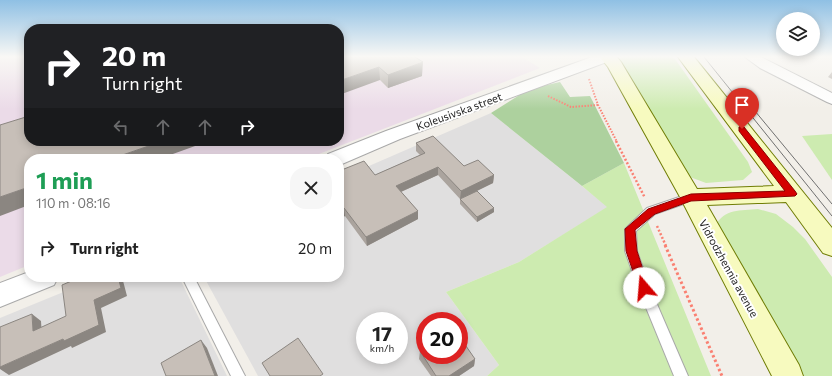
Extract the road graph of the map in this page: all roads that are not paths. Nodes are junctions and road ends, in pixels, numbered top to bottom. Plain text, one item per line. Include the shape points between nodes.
1 (559, 75) edge
2 (620, 75) edge
3 (700, 75) edge
4 (783, 75) edge
5 (832, 99) edge
6 (344, 155) edge
7 (792, 194) junction
8 (691, 197) junction
9 (832, 246) edge
10 (32, 282) edge
11 (191, 282) edge
12 (0, 295) edge
13 (238, 376) edge
14 (681, 376) edge
15 (788, 376) edge

1 - 6 street, Koleusivska street
2 - 8 main road, Vidrodzhennia avenue
3 - 7 main road
4 - 5 street
7 - 8 main road
7 - 9 main road
8 - 14 lane via 651,211 630,229 631,251
8 - 15 main road, Vidrodzhennia avenue
10 - 12 street
11 - 13 lane

